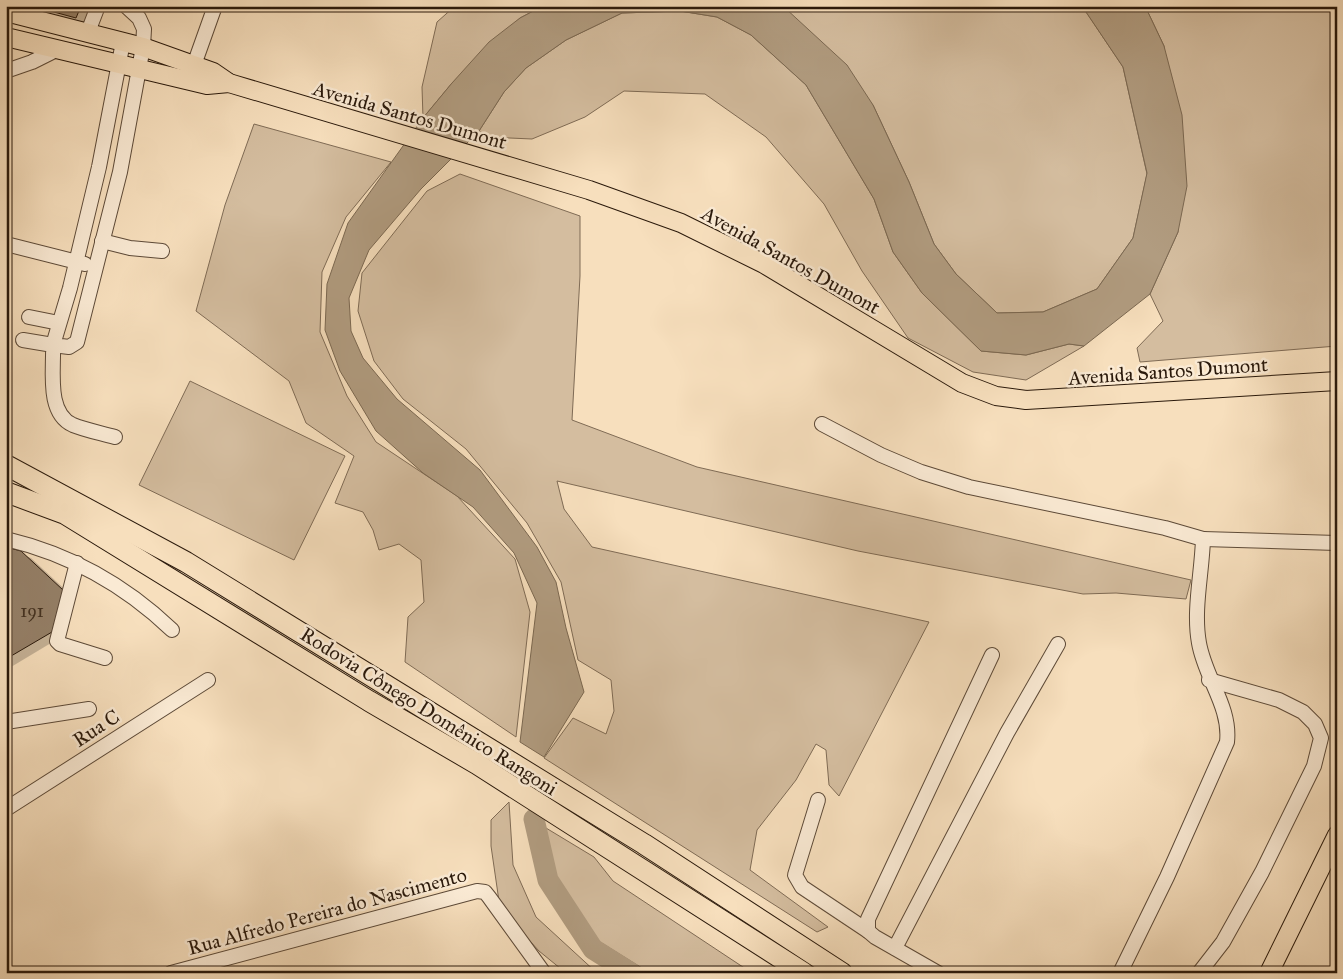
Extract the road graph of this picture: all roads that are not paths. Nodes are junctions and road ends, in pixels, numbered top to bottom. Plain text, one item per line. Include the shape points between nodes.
1 (98, 6) edge
2 (126, 6) edge
3 (215, 6) edge
4 (6, 12) edge
5 (69, 27) junction
6 (88, 32) junction
7 (6, 37) edge
8 (124, 42) junction
9 (143, 47) junction
10 (67, 52) junction
11 (119, 65) junction
12 (194, 65) junction
13 (139, 68) junction
14 (6, 71) edge
15 (229, 83) junction
16 (110, 116) junction
17 (129, 122) junction
18 (99, 167) junction
19 (120, 172) junction
20 (102, 241) junction
21 (6, 244) edge
22 (162, 251) dead end
23 (77, 263) junction
24 (96, 266) junction
25 (30, 317) dead end
26 (59, 323) junction
27 (23, 340) dead end
28 (53, 346) junction
29 (1337, 381) edge
30 (822, 424) dead end
31 (115, 436) dead end
32 (6, 465) edge
33 (6, 492) edge
34 (6, 538) edge
35 (1204, 539) junction
36 (1337, 543) edge
37 (77, 563) junction
38 (172, 630) dead end
39 (1058, 644) dead end
40 (992, 655) dead end
41 (105, 658) dead end
42 (208, 680) dead end
43 (1209, 680) junction
44 (89, 709) dead end
45 (6, 722) edge
46 (818, 800) dead end
47 (6, 809) edge
48 (1337, 835) edge
49 (868, 931) junction
50 (895, 948) junction
51 (170, 973) edge
52 (544, 973) edge
53 (804, 973) edge
54 (842, 973) edge
55 (938, 973) edge
56 (1120, 973) edge
57 (1199, 973) edge
58 (1268, 973) edge

1 - 6 street
2 - 9 street via 139,18 144,29
3 - 12 street
4 - 5 main road, Avenida Santos Dumont
5 - 6 main road, Avenida Santos Dumont
5 - 10 main road
6 - 8 main road, Avenida Santos Dumont
6 - 10 main road
7 - 10 main road, Avenida Santos Dumont
8 - 9 main road, Avenida Santos Dumont
8 - 11 street
9 - 12 main road, Avenida Santos Dumont
9 - 13 street
10 - 11 main road, Avenida Santos Dumont
10 - 14 street
11 - 13 main road, Avenida Santos Dumont
11 - 16 street
12 - 15 main road, Avenida Santos Dumont via 214,72
13 - 15 main road, Avenida Santos Dumont via 207,85
13 - 17 street
15 - 29 main road, Avenida Santos Dumont via 589,190 681,223 764,264 962,382 996,396 1026,400
16 - 17 street
16 - 18 street
17 - 19 street
18 - 19 street
18 - 23 street
19 - 20 street
20 - 22 street
20 - 24 street
21 - 23 street
23 - 24 street
23 - 26 street
24 - 28 street via 77,342 69,346
25 - 26 street
26 - 28 street
27 - 28 street
28 - 31 street via 55,407 62,418 73,425
30 - 35 street via 913,469 969,487
32 - 54 highway, Rodovia Cônego Domênico Rangoni via 186,562 644,844
33 - 53 highway, Rodovia Cônego Domênico Rangoni via 65,514 477,764
34 - 37 street
35 - 36 street
35 - 43 street via 1197,625 1198,642
37 - 38 street via 126,593
37 - 41 street via 57,641
39 - 50 street via 1007,733
40 - 49 street via 876,898 868,920
42 - 47 street, Rua C
43 - 56 street via 1226,717 1229,728 1227,742
43 - 57 street via 1279,700 1304,712 1321,738 1314,766 1262,872 1223,942
44 - 45 street
46 - 49 street via 795,875 802,887
48 - 58 main road
49 - 50 street
50 - 55 street
51 - 52 street, Rua Alfredo Pereira do Nascimento via 477,891 485,892

